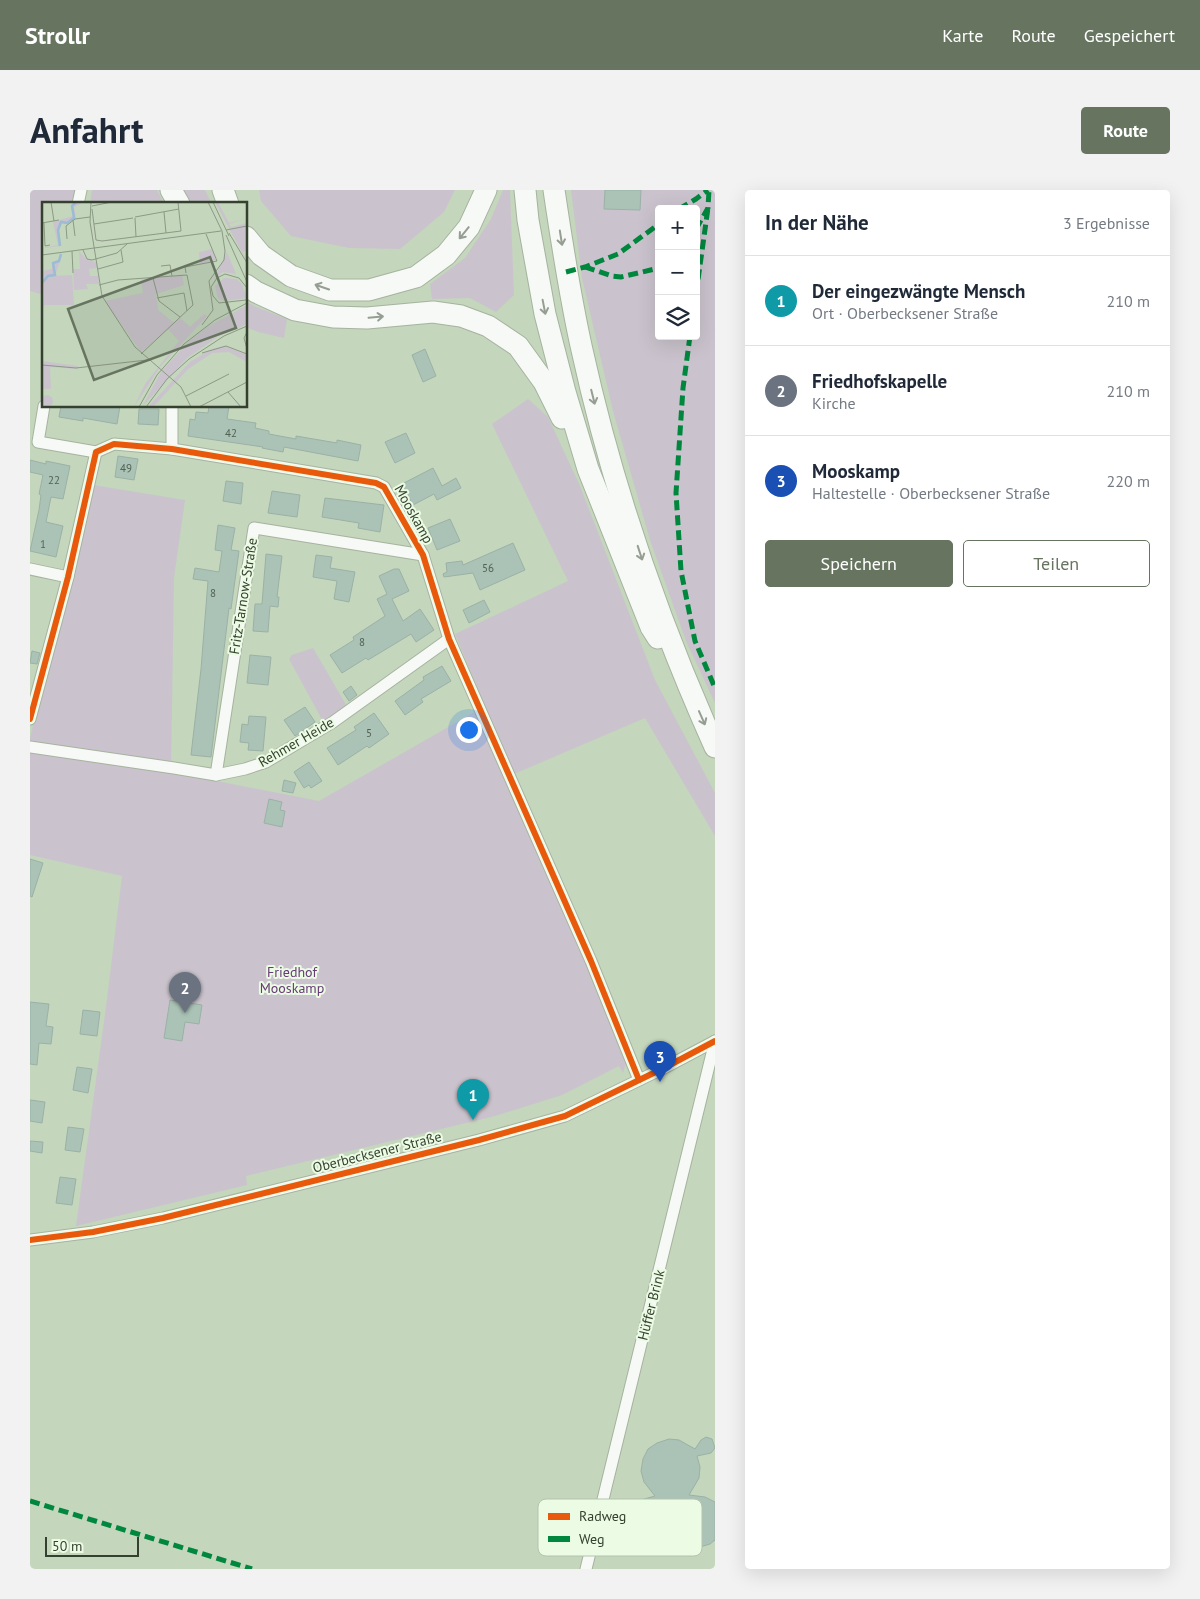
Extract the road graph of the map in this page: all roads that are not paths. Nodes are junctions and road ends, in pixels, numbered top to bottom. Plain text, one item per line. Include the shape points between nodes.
1 (171, 190) edge
2 (223, 190) edge
3 (486, 190) edge
4 (525, 190) edge
5 (554, 190) edge
6 (178, 202) edge
7 (227, 202) edge
8 (248, 240) edge
9 (248, 286) edge
10 (44, 408) edge
11 (172, 408) edge
12 (172, 449) junction
13 (96, 452) junction
14 (588, 470) junction
15 (423, 555) junction
16 (30, 569) edge
17 (68, 577) junction
18 (449, 638) junction
19 (689, 689) junction
20 (30, 719) edge
21 (30, 747) edge
22 (715, 747) edge
23 (216, 775) junction
24 (715, 1041) edge
25 (639, 1080) junction
26 (30, 1240) edge
27 (603, 1499) edge
28 (589, 1556) edge
29 (586, 1569) edge

1 - 6 highway
2 - 7 highway
3 -> 8 highway via 469,227 446,255 416,277 369,290 330,290 291,276 260,255
4 -> 14 highway via 545,314
5 -> 19 highway via 566,272 600,426 641,559
9 -> 14 highway via 294,310 333,318 433,312 461,316 488,326 518,346 544,382
10 - 13 street, Mooskamp via 38,442
11 - 12 street
12 - 13 street, Mooskamp via 114,444
12 - 15 street, Mooskamp via 376,483 384,487
13 - 17 street
14 - 19 highway via 651,627
15 - 18 street, Mooskamp
15 - 23 street, Fritz-Tarnow-Straße via 254,528
16 - 17 street
17 - 20 street
18 - 23 street, Rehmer Heide via 333,722 266,762
18 - 25 street, Mooskamp via 587,952
19 -> 22 highway
21 - 23 street, Rehmer Heide
24 - 25 street, Oberbecksener Straße
24 - 27 street, Hüffer Brink
25 - 26 street, Oberbecksener Straße via 565,1116 479,1140 163,1218
28 - 29 street, Hüffer Brink

